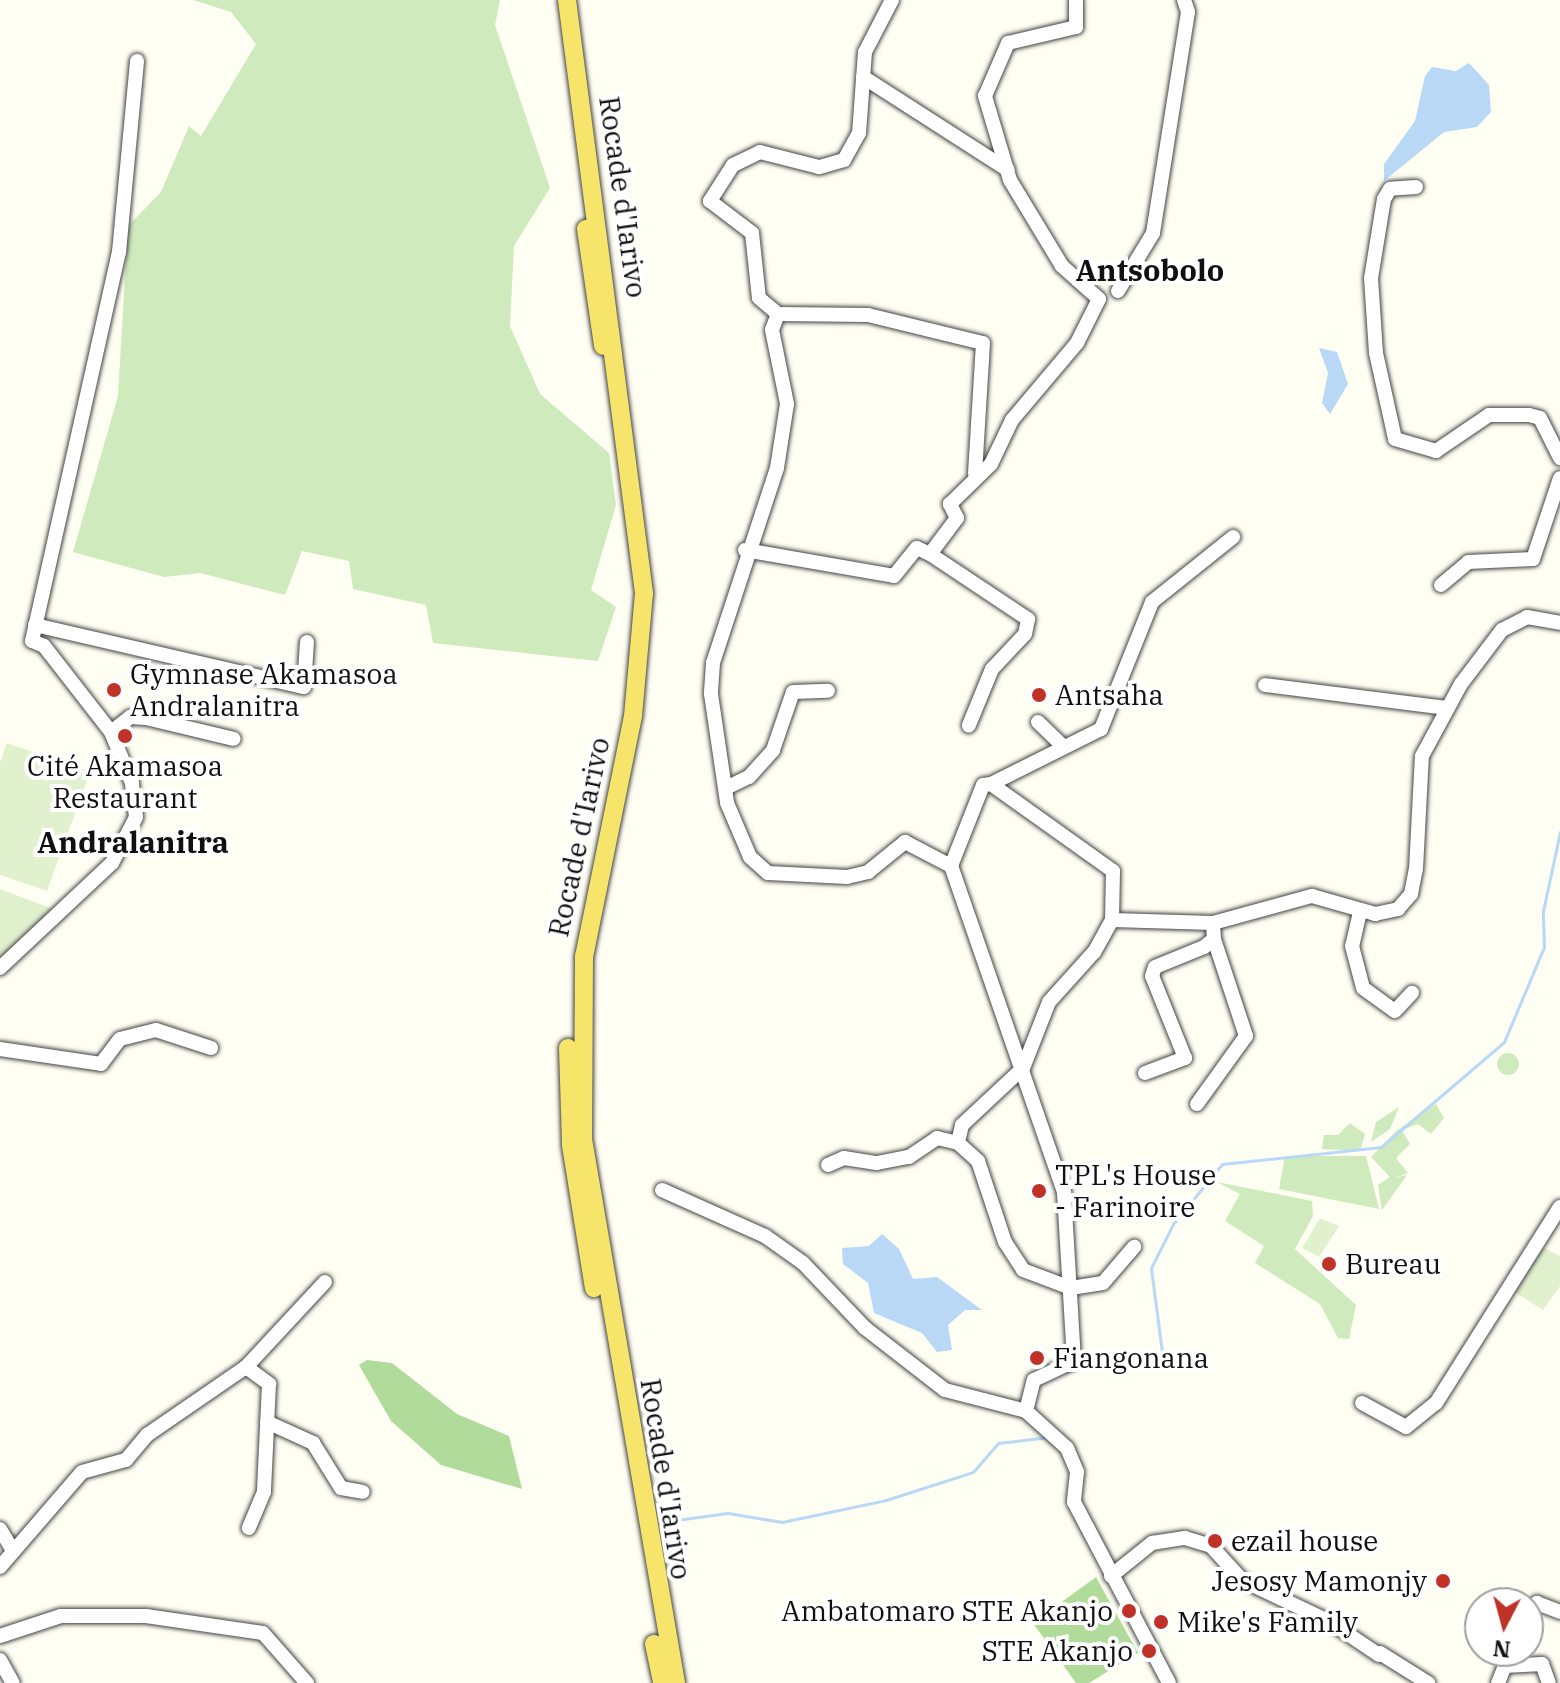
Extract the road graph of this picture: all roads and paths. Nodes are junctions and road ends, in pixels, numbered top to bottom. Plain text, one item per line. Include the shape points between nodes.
1 (555, 0) edge
2 (567, 0) edge
3 (892, 0) edge
4 (1076, 0) edge
5 (1184, 0) edge
6 (137, 61) dead end
7 (863, 77) junction
8 (1008, 170) junction
9 (1416, 187) dead end
10 (1118, 291) dead end
11 (778, 314) junction
12 (1560, 458) edge
13 (975, 474) junction
14 (1560, 478) edge
15 (1233, 537) dead end
16 (745, 550) junction
17 (930, 554) junction
18 (1441, 585) dead end
19 (1560, 623) edge
20 (35, 625) junction
21 (307, 642) dead end
22 (1265, 685) dead end
23 (828, 691) dead end
24 (1448, 708) junction
25 (1038, 722) dead end
26 (969, 725) dead end
27 (111, 732) junction
28 (234, 739) dead end
29 (1062, 745) junction
30 (991, 784) junction
31 (726, 788) junction
32 (951, 866) junction
33 (1360, 912) junction
34 (1112, 920) junction
35 (1213, 923) junction
36 (1214, 939) junction
37 (0, 968) edge
38 (1412, 993) dead end
39 (211, 1048) dead end
40 (0, 1049) edge
41 (1023, 1068) junction
42 (1145, 1073) dead end
43 (1197, 1104) dead end
44 (958, 1143) junction
45 (828, 1165) dead end
46 (662, 1190) dead end
47 (1560, 1207) edge
48 (1134, 1247) dead end
49 (325, 1282) dead end
50 (1071, 1288) junction
51 (246, 1367) junction
52 (1362, 1403) dead end
53 (1026, 1411) junction
54 (267, 1422) junction
55 (363, 1492) dead end
56 (249, 1528) dead end
57 (0, 1529) edge
58 (13, 1551) junction
59 (0, 1567) edge
60 (1111, 1576) junction
61 (0, 1636) edge
62 (0, 1660) edge
63 (13, 1683) edge
64 (307, 1683) edge
65 (662, 1683) edge
66 (676, 1683) edge
67 (1169, 1683) edge
68 (1428, 1683) edge

1 - 65 main road, Rocade d'Iarivo via 633,595 622,715 573,953 571,1145
2 - 66 main road, Rocade d'Iarivo via 644,593 633,716 584,956 583,1139
3 - 7 street via 865,52
4 - 8 street via 1076,27 1008,43 994,66 985,96
5 - 10 street via 1188,12 1153,233
6 - 20 street via 119,252
7 - 8 street
7 - 11 street via 859,133 839,164 760,152 733,165 710,198 752,233 759,298
8 - 13 street via 1062,266 1099,299 1077,343 1012,420 991,464
9 - 12 street via 1390,189 1384,199 1371,278 1376,353 1395,439 1436,451 1489,415 1529,415 1546,425
11 - 13 street via 868,315 983,343
11 - 16 street via 772,330 787,404 782,446
13 - 17 street via 950,504 957,518
14 - 18 street via 1533,559 1468,562
15 - 29 street via 1152,602 1101,729
16 - 17 street via 894,576 917,548
16 - 31 street via 711,694
17 - 26 street via 1028,619 1025,634 992,669
19 - 24 street via 1527,617 1502,630
20 - 21 street via 304,687
20 - 27 street via 32,641 44,646
22 - 24 street
23 - 31 street via 793,692 773,750 749,777
24 - 33 street via 1418,772 1411,894 1387,913
25 - 29 street
27 - 28 street via 130,717
27 - 37 street via 132,783 136,817 126,843
29 - 30 street
30 - 32 street via 983,785
30 - 34 street via 1113,871
31 - 32 street via 745,848 768,873 847,877 868,872 905,842
32 - 41 street
33 - 35 street via 1312,896
33 - 38 street via 1352,946 1363,988 1395,1011
34 - 35 street
34 - 41 street via 1094,952 1049,1002
35 - 36 street
36 - 42 street via 1155,967 1152,976 1185,1058
36 - 43 street via 1246,1036
39 - 40 street via 193,1037 156,1030 120,1039 101,1064
41 - 44 street via 962,1125
41 - 50 street via 1064,1192
44 - 45 street via 937,1138 909,1157 877,1163 844,1158
44 - 50 street via 978,1161 1011,1257 1023,1270
46 - 53 street via 765,1236 803,1263 852,1317 933,1385
47 - 52 street via 1436,1403 1406,1427
48 - 50 street via 1112,1278
49 - 51 street
50 - 53 street via 1074,1361 1034,1380
51 - 54 street via 269,1384
51 - 58 street via 162,1424 126,1460 82,1472
53 - 60 street via 1072,1458 1074,1502
54 - 55 street via 313,1443 341,1488
54 - 56 street via 264,1492
57 - 58 street
58 - 59 street
60 - 67 street
60 - 68 street via 1152,1543 1185,1538 1211,1546 1242,1580
61 - 64 street via 61,1616 146,1616 243,1630 276,1640
62 - 63 street

